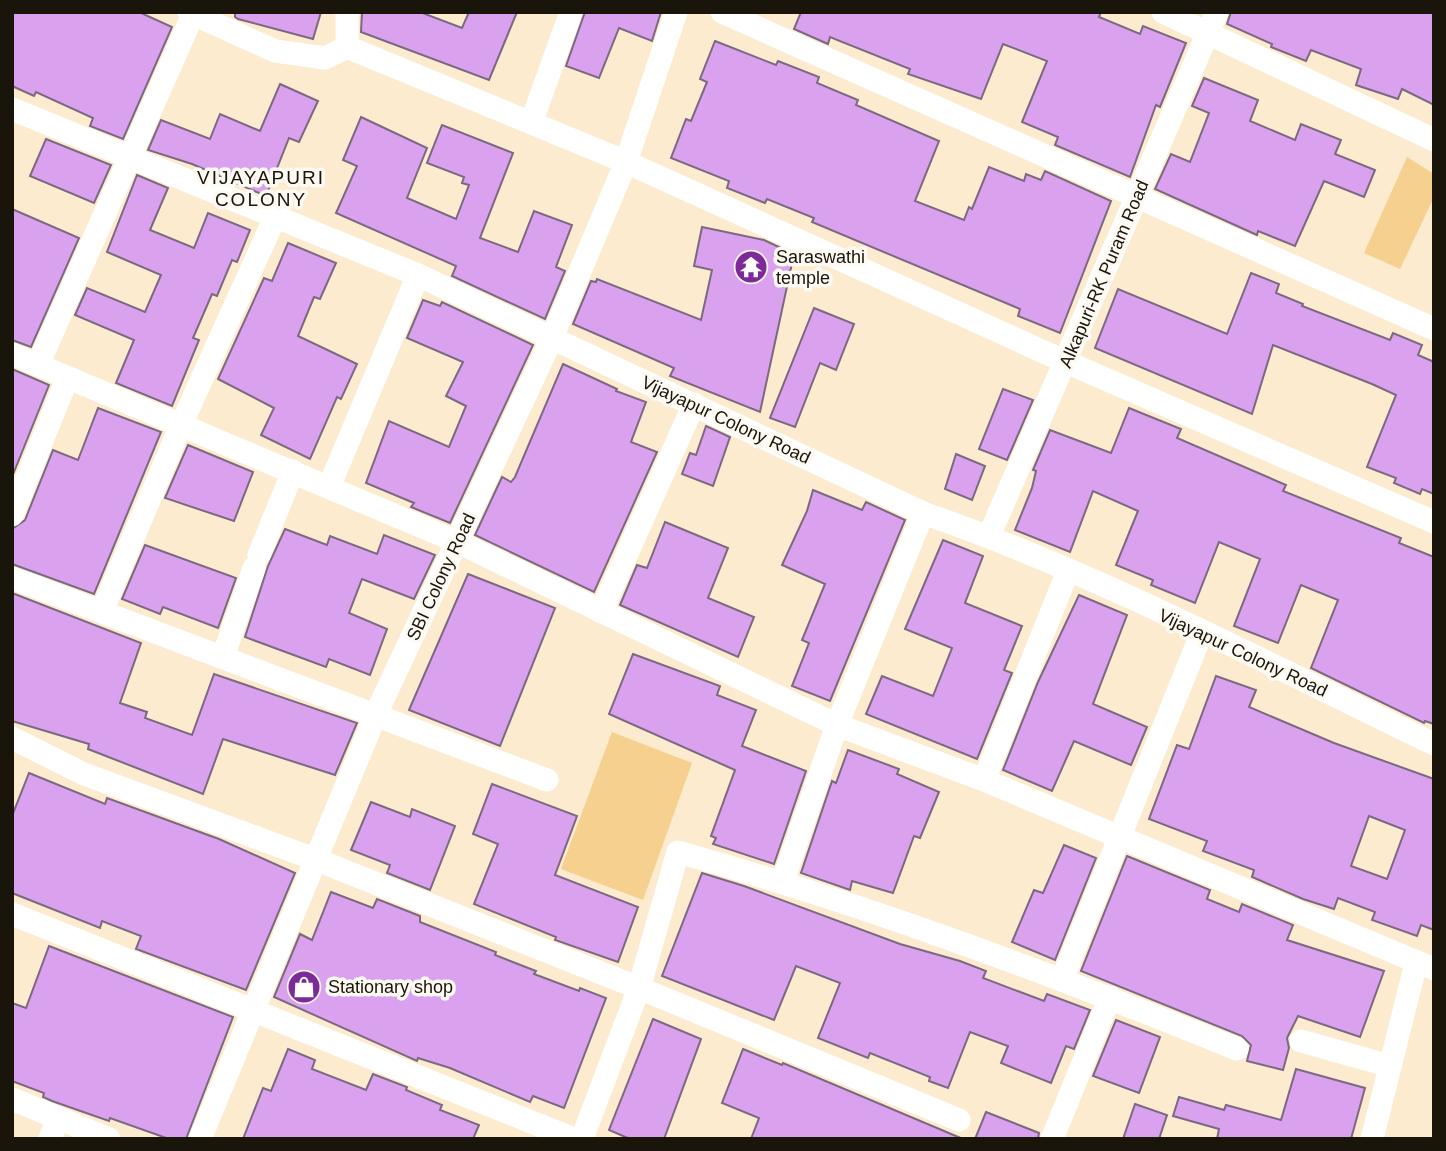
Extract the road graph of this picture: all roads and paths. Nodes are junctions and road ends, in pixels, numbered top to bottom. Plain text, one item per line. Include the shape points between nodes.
1 (347, 12) edge
2 (571, 12) edge
3 (676, 12) edge
4 (722, 12) edge
5 (1163, 12) edge
6 (192, 13) edge
7 (1213, 23) edge
8 (347, 47) junction
9 (12, 109) edge
10 (531, 123) junction
11 (1434, 141) edge
12 (130, 156) junction
13 (625, 162) junction
14 (1139, 195) junction
15 (276, 215) junction
16 (418, 275) junction
17 (1434, 329) edge
18 (552, 338) junction
19 (12, 354) edge
20 (1066, 362) junction
21 (38, 365) junction
22 (67, 379) junction
23 (694, 404) junction
24 (181, 425) junction
25 (293, 471) junction
26 (328, 487) junction
27 (923, 513) junction
28 (12, 515) edge
29 (1434, 522) edge
30 (989, 536) junction
31 (458, 542) junction
32 (1068, 571) junction
33 (12, 578) edge
34 (102, 611) junction
35 (601, 612) junction
36 (1202, 632) junction
37 (223, 657) junction
38 (376, 714) junction
39 (837, 725) junction
40 (12, 738) edge
41 (1434, 744) edge
42 (547, 780) dead end
43 (984, 780) junction
44 (1121, 837) junction
45 (317, 860) junction
46 (783, 881) junction
47 (12, 914) edge
48 (1425, 966) edge
49 (1062, 980) junction
50 (639, 988) junction
51 (1110, 997) junction
52 (252, 1009) junction
53 (1301, 1041) dead end
54 (1237, 1049) dead end
55 (1390, 1066) junction
56 (12, 1099) edge
57 (959, 1120) dead end
58 (54, 1128) edge
59 (109, 1139) edge
60 (200, 1139) edge
61 (574, 1139) edge
62 (582, 1139) edge
63 (1052, 1139) edge
64 (1372, 1139) edge

1 - 8 street
2 - 10 street
3 - 13 street, SBI Colony Road
4 - 14 street
5 - 7 street
6 - 8 street via 275,51 325,58
6 - 12 street
7 - 11 street
7 - 14 street, Alkapuri-RK Puram Road
8 - 10 street
9 - 12 street, Vijayapur Colony Road
10 - 13 street
12 - 15 street, Vijayapur Colony Road
12 - 21 street
13 - 18 street, SBI Colony Road
13 - 20 street
14 - 17 street
14 - 20 street, Alkapuri-RK Puram Road
15 - 16 street, Vijayapur Colony Road
15 - 24 street
16 - 18 street, Vijayapur Colony Road
16 - 26 street
18 - 23 street, Vijayapur Colony Road
18 - 31 street, SBI Colony Road
19 - 21 street
20 - 29 street
20 - 30 street, Alkapuri-RK Puram Road
21 - 22 street
22 - 24 street
22 - 28 street
23 - 27 street, Vijayapur Colony Road
23 - 35 street
24 - 25 street
24 - 34 street
25 - 26 street
25 - 37 street
26 - 31 street
27 - 30 street, Vijayapur Colony Road
27 - 39 street
30 - 32 street, Vijayapur Colony Road
31 - 35 street
31 - 38 street, SBI Colony Road
32 - 36 street, Vijayapur Colony Road
32 - 43 street
33 - 34 street
34 - 37 street
35 - 39 street
36 - 41 street, Vijayapur Colony Road
36 - 44 street
37 - 38 street
38 - 42 street
38 - 45 street, SBI Colony Road
39 - 43 street
39 - 46 street
40 - 45 street via 85,774
43 - 44 street
44 - 48 street
44 - 49 street
45 - 50 street
45 - 52 street, SBI Colony Road
46 - 49 street
46 - 50 street via 678,852
47 - 52 street
48 - 55 street
49 - 51 street
50 - 57 street
50 - 62 street
51 - 54 street
51 - 63 street
52 - 60 street, SBI Colony Road
52 - 61 street
53 - 55 street
55 - 64 street
56 - 58 street
58 - 59 street

